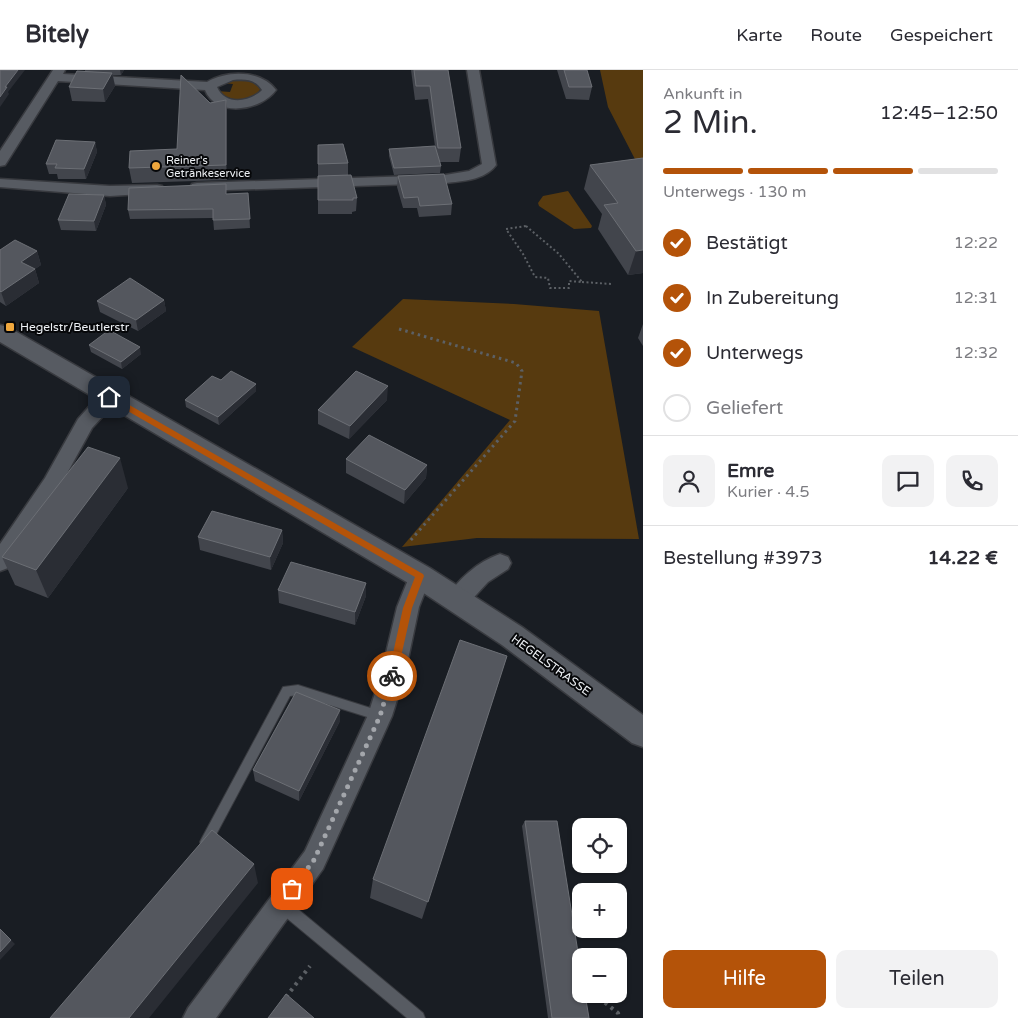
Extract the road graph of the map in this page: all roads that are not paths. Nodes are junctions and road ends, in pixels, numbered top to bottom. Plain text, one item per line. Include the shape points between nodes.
1 (472, 70) edge
2 (57, 74) edge
3 (210, 86) dead end
4 (0, 162) edge
5 (0, 183) edge
6 (0, 332) edge
7 (109, 397) junction
8 (0, 562) edge
9 (500, 563) dead end
10 (420, 576) junction
11 (457, 600) junction
12 (380, 716) junction
13 (643, 733) edge
14 (196, 853) edge
15 (281, 904) junction
16 (198, 1018) edge
17 (418, 1018) edge

1 - 5 street via 489,165 471,176 110,191
2 - 3 street
2 - 4 street
6 - 7 street, HEGELSTRASSE
7 - 8 street via 85,424 52,483
7 - 10 street, HEGELSTRASSE
9 - 11 street via 480,576
10 - 11 street, HEGELSTRASSE
10 - 12 street via 408,608
11 - 13 street, HEGELSTRASSE via 512,636
12 - 14 lane via 298,690 287,691 209,838
12 - 15 street via 314,860
15 - 16 street
15 - 17 lane

